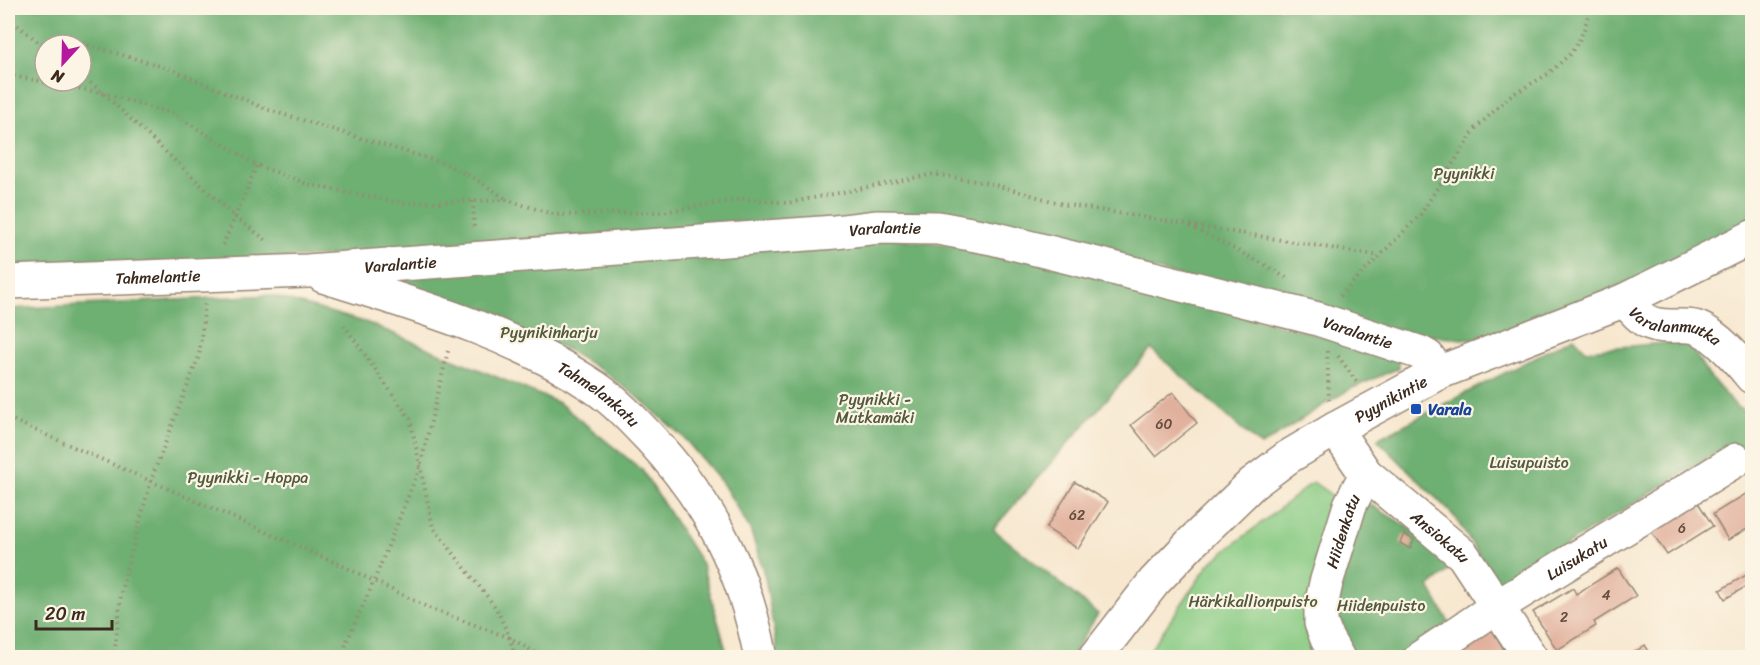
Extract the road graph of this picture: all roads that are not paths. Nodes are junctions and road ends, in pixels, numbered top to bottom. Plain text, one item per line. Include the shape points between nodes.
1 (1752, 237) edge
2 (307, 271) junction
3 (8, 282) edge
4 (1625, 300) junction
5 (1438, 373) junction
6 (1752, 378) edge
7 (1332, 417) junction
8 (1736, 460) dead end
9 (1366, 474) junction
10 (1498, 606) junction
11 (761, 657) edge
12 (1095, 657) edge
13 (1338, 657) edge
14 (1420, 657) edge
15 (1532, 657) edge

1 - 4 street, Pyynikintie
2 - 3 street, Tahmelantie
2 - 5 street, Varalantie via 878,227 938,228 992,238 1322,330 1421,352
2 - 11 street, Tahmelankatu via 507,340 598,389 629,415 701,500 728,549 742,582
4 - 5 street, Pyynikintie
4 - 6 street, Varalanmutka via 1650,324 1696,327 1705,332 1734,355
5 - 7 street, Pyynikintie
7 - 9 street, Ansiokatu
7 - 12 street, Pyynikintie via 1225,508 1154,582
8 - 10 street, Luisukatu
9 - 10 street, Ansiokatu via 1463,555
9 - 13 street, Hiidenkatu via 1350,505 1321,606 1321,623
10 - 14 street, Luisukatu
10 - 15 street, Ansiokatu

